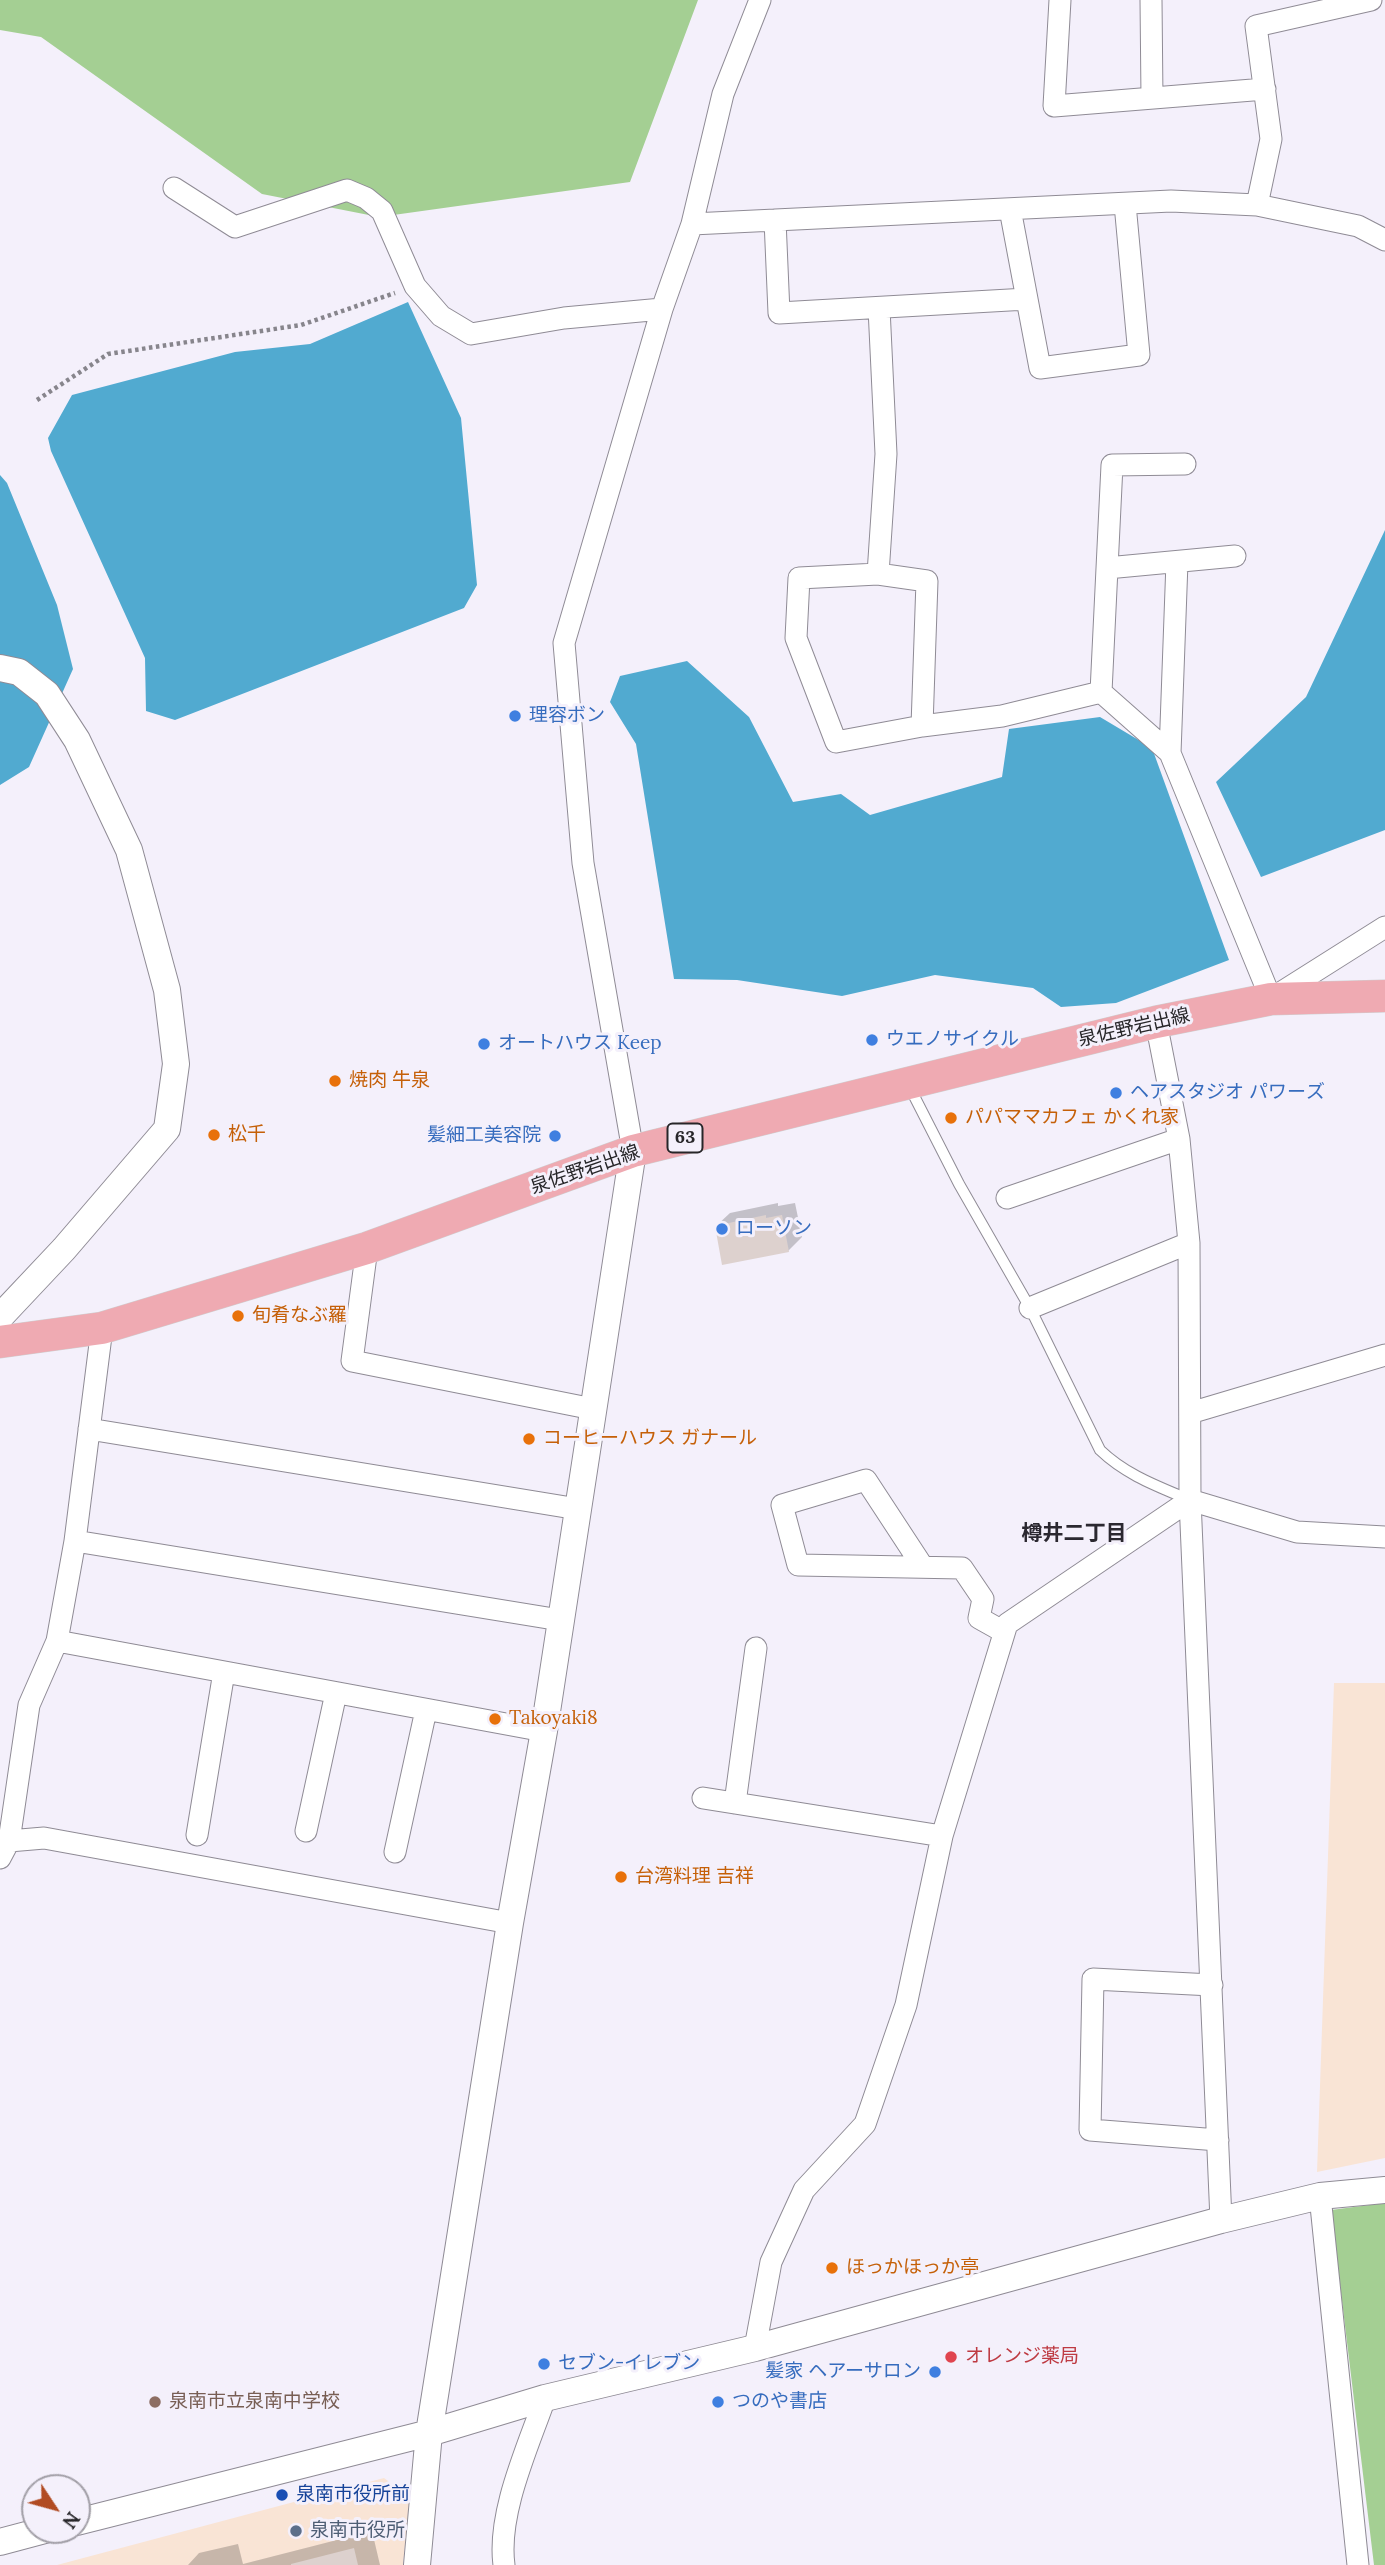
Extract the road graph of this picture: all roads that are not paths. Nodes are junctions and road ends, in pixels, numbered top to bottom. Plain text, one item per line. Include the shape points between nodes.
1 (760, 0) edge
2 (1060, 0) edge
3 (1151, 0) edge
4 (1371, 0) edge
5 (1265, 89) junction
6 (1152, 98) junction
7 (174, 188) dead end
8 (1125, 204) junction
9 (1257, 205) junction
10 (1010, 209) junction
11 (775, 220) junction
12 (692, 224) junction
13 (1385, 240) edge
14 (1027, 299) junction
15 (879, 307) junction
16 (662, 309) junction
17 (1185, 464) dead end
18 (1235, 556) dead end
19 (1177, 562) junction
20 (1107, 568) junction
21 (878, 573) junction
22 (0, 668) edge
23 (1101, 692) junction
24 (922, 726) junction
25 (1170, 753) junction
26 (1385, 927) edge
27 (1385, 996) edge
28 (1271, 999) junction
29 (1156, 1022) junction
30 (908, 1083) junction
31 (1179, 1139) junction
32 (633, 1151) junction
33 (1007, 1198) dead end
34 (1189, 1243) junction
35 (367, 1248) junction
36 (1030, 1308) junction
37 (0, 1317) edge
38 (102, 1328) junction
39 (0, 1342) edge
40 (1385, 1355) edge
41 (593, 1409) junction
42 (1190, 1412) junction
43 (89, 1429) junction
44 (1190, 1500) junction
45 (578, 1509) junction
46 (1385, 1537) edge
47 (75, 1541) junction
48 (923, 1567) junction
49 (561, 1620) junction
50 (1004, 1632) junction
51 (57, 1641) junction
52 (756, 1648) dead end
53 (224, 1672) junction
54 (336, 1693) junction
55 (426, 1710) junction
56 (544, 1731) junction
57 (703, 1798) dead end
58 (734, 1803) junction
59 (306, 1831) dead end
60 (197, 1835) dead end
61 (942, 1836) junction
62 (4, 1850) edge
63 (395, 1852) dead end
64 (510, 1923) junction
65 (1212, 1985) junction
66 (1218, 2140) junction
67 (1385, 2190) edge
68 (1320, 2196) junction
69 (1221, 2220) junction
70 (755, 2348) junction
71 (545, 2398) junction
72 (429, 2433) junction
73 (91, 2518) edge
74 (21, 2537) edge
75 (0, 2542) edge
76 (418, 2565) edge
77 (504, 2565) edge
78 (1358, 2565) edge

1 - 12 street via 723,94
2 - 6 street via 1054,106
3 - 6 street
4 - 5 street via 1256,26
5 - 6 street
5 - 9 street via 1271,139
7 - 16 street via 235,227 347,190 366,198 382,211 415,286 441,316 471,334 564,318
8 - 9 street
8 - 10 street
8 - 14 street via 1139,355 1040,368
9 - 13 street via 1358,226
10 - 11 street
10 - 14 street
11 - 12 street
11 - 15 street via 779,313
12 - 16 street
14 - 15 street
15 - 21 street via 886,454
16 - 32 street via 564,643 583,863
17 - 20 street via 1112,466
18 - 19 street
19 - 20 street
19 - 25 street
20 - 23 street
21 - 24 street via 927,581
21 - 24 street via 799,578 796,638 836,742
22 - 37 street via 19,672 47,694 77,740 129,850 167,990 176,1065 167,1129
23 - 24 street via 1002,716
23 - 25 street
25 - 28 street
26 - 28 street
27 - 28 main road, 泉佐野岩出線 / 63
28 - 29 main road, 泉佐野岩出線 / 63
29 - 30 main road, 泉佐野岩出線 / 63
29 - 31 street
30 - 32 main road, 泉佐野岩出線 / 63
30 - 36 lane
31 - 33 street
31 - 34 street
32 - 35 main road, 泉佐野岩出線 / 63
32 - 41 street
34 - 36 street
34 - 42 street
35 - 38 main road, 泉佐野岩出線 / 63
35 - 41 street via 352,1360
36 - 44 lane via 1100,1450 1141,1480
38 - 39 main road, 泉佐野岩出線 / 63
38 - 43 street
40 - 42 street
41 - 45 street
42 - 44 street
43 - 45 street
43 - 47 street
44 - 46 street via 1297,1532
44 - 50 street via 1007,1624
44 - 65 street
45 - 49 street
47 - 49 street
47 - 51 street
48 - 48 street via 866,1480 782,1504 798,1565
48 - 50 street via 962,1568 983,1599 979,1618
49 - 56 street
50 - 61 street
51 - 53 street
51 - 62 street via 29,1705
52 - 58 street
53 - 54 street
53 - 60 street
54 - 55 street
54 - 59 street
55 - 56 street
55 - 63 street
56 - 64 street
57 - 58 street
58 - 61 street
61 - 70 street via 906,2005 865,2124 804,2190 771,2262
62 - 64 street via 44,1838
64 - 72 street
65 - 66 street
65 - 66 street via 1093,1979 1090,2130
66 - 69 street
67 - 68 street
68 - 69 street
68 - 78 street
69 - 70 street
70 - 71 street
71 - 72 street
71 - 77 street via 512,2494 502,2550
72 - 73 street
72 - 76 street
74 - 75 street

